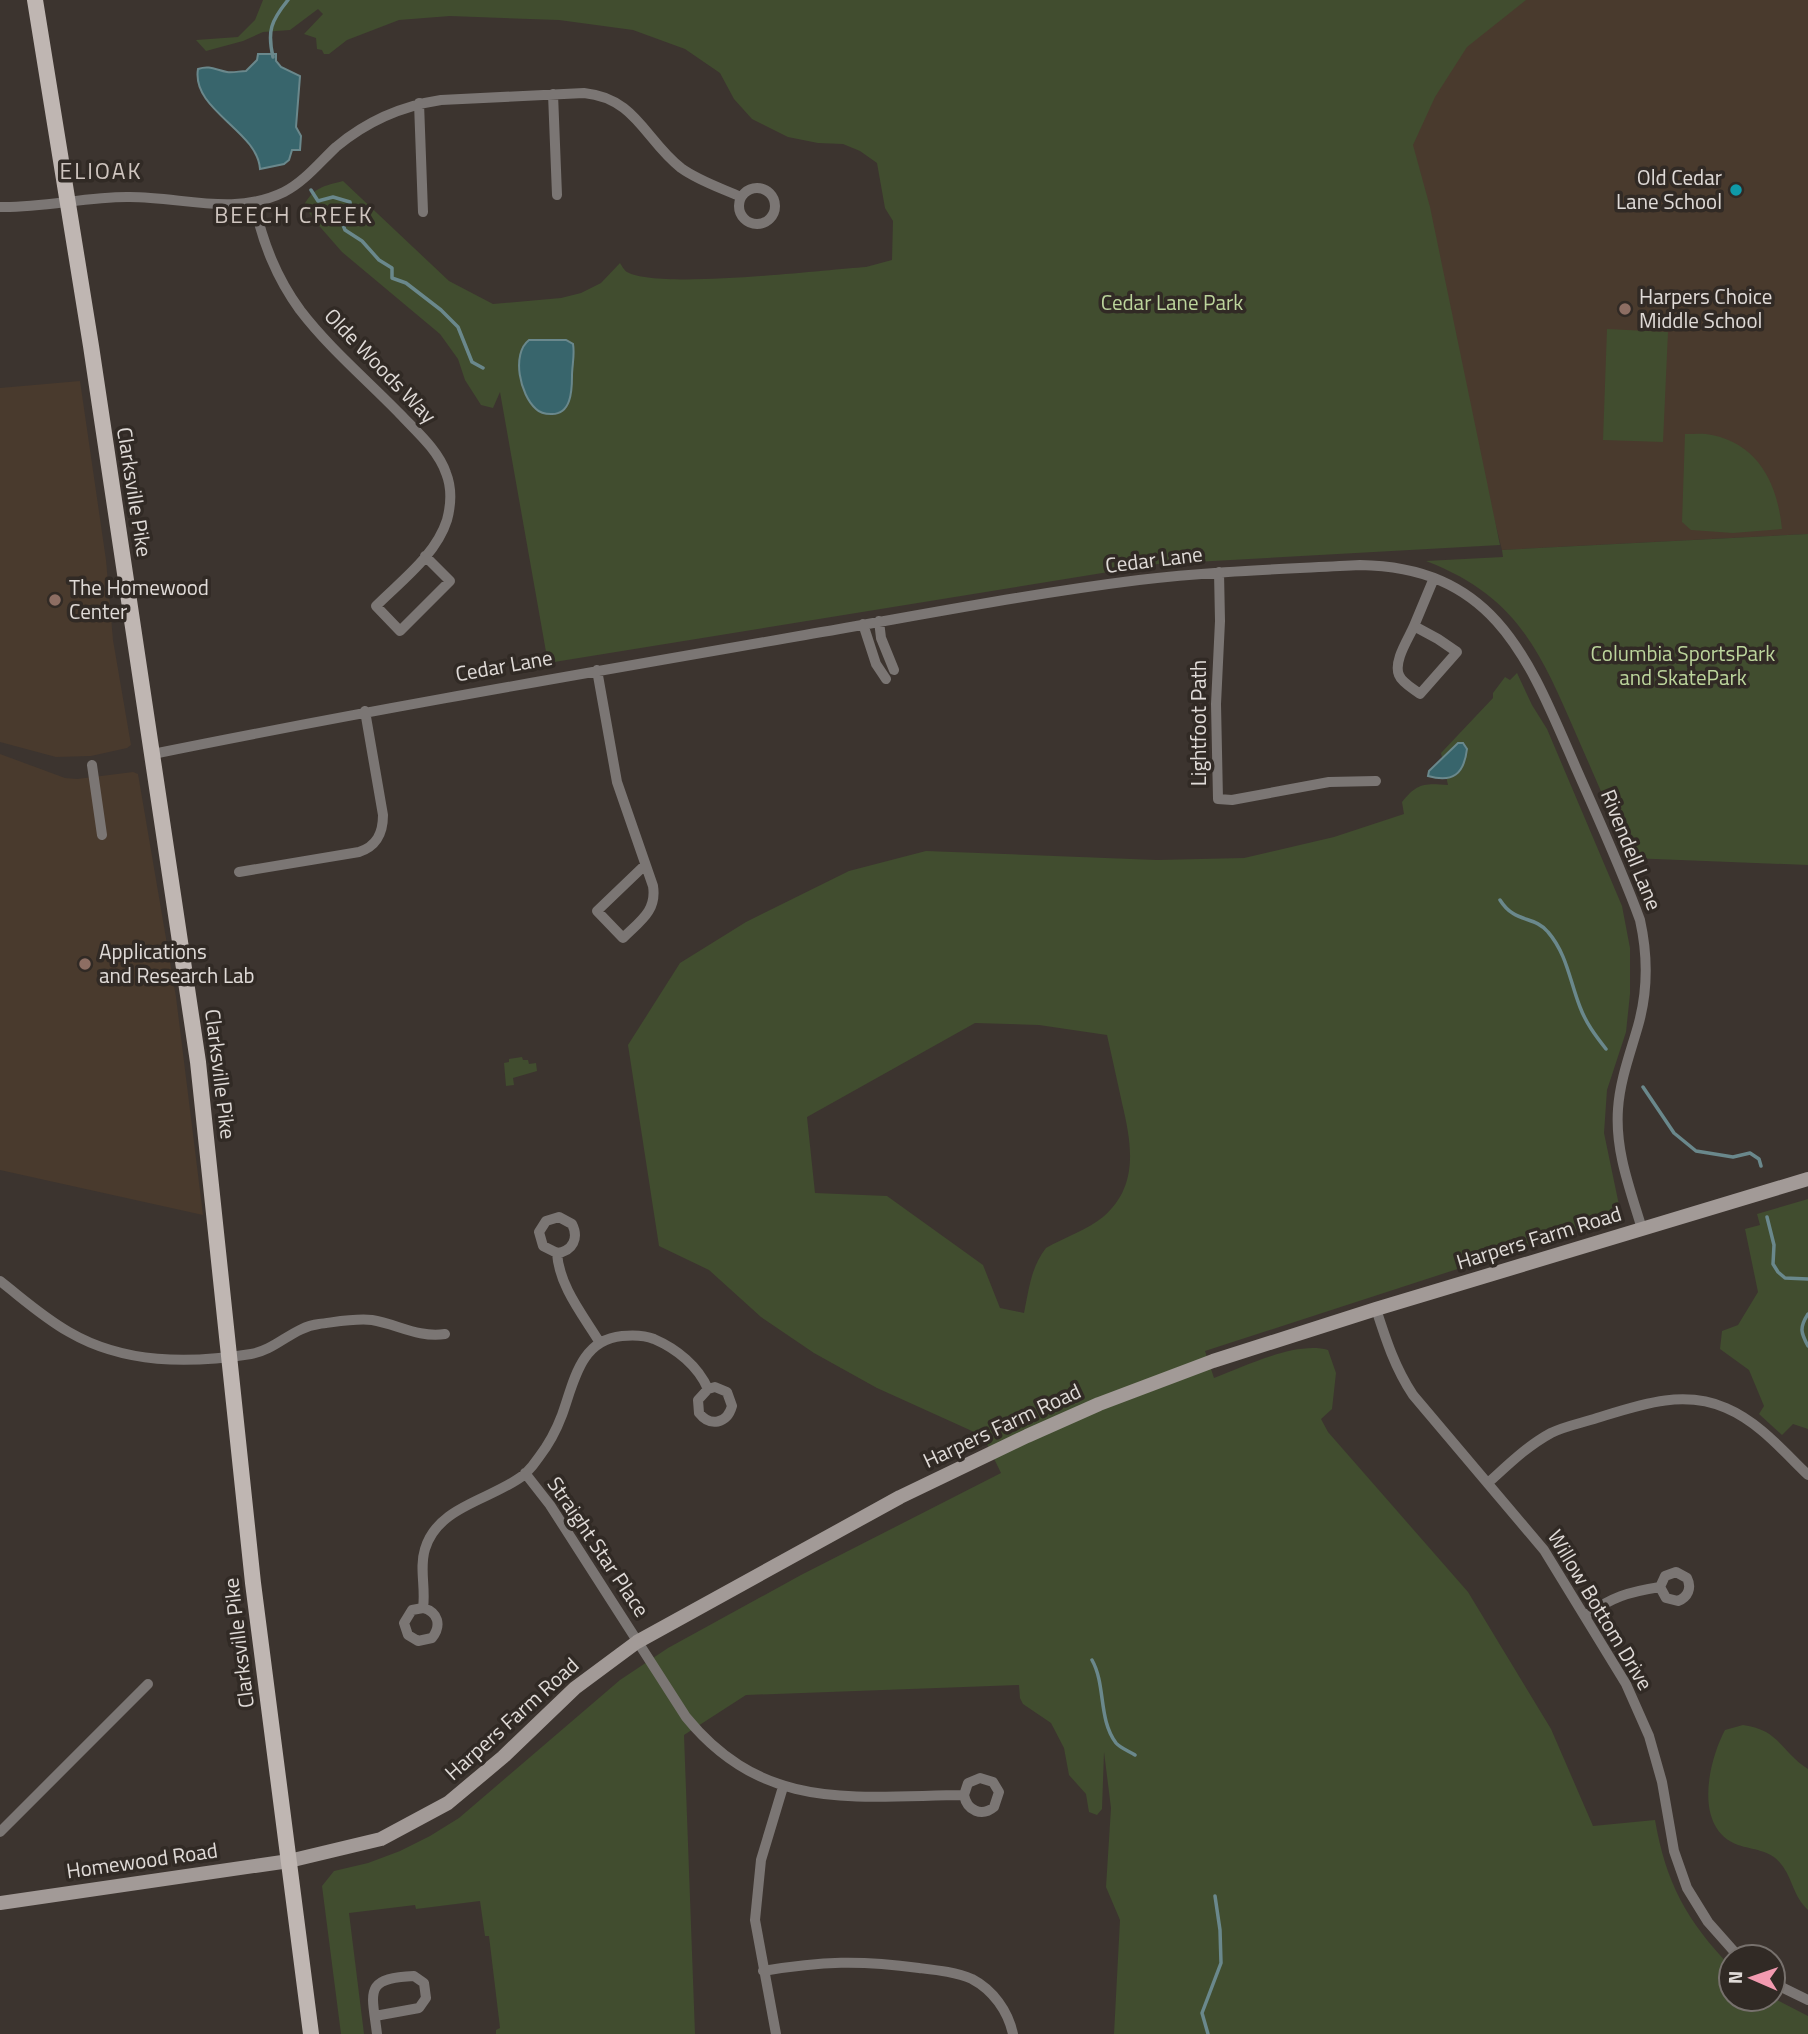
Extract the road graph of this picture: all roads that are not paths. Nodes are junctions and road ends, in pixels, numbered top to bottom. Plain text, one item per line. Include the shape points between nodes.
1 (35, 0) edge
2 (553, 94) junction
3 (419, 103) junction
4 (557, 195) dead end
5 (741, 197) dead end
6 (68, 202) junction
7 (254, 203) junction
8 (0, 207) edge
9 (423, 212) dead end
10 (425, 556) junction
11 (1219, 572) junction
12 (1434, 578) junction
13 (879, 621) junction
14 (863, 624) junction
15 (1414, 626) junction
16 (597, 670) junction
17 (894, 670) dead end
18 (886, 679) dead end
19 (365, 711) junction
20 (153, 754) junction
21 (92, 765) dead end
22 (1376, 781) dead end
23 (102, 835) dead end
24 (645, 865) junction
25 (239, 872) dead end
26 (1808, 1179) edge
27 (1642, 1229) junction
28 (557, 1254) dead end
29 (0, 1281) edge
30 (1376, 1309) junction
31 (444, 1334) dead end
32 (600, 1343) junction
33 (229, 1356) junction
34 (708, 1389) dead end
35 (525, 1473) junction
36 (1808, 1475) edge
37 (1488, 1483) junction
38 (1660, 1587) dead end
39 (423, 1608) dead end
40 (1585, 1616) junction
41 (637, 1642) junction
42 (148, 1684) dead end
43 (783, 1787) junction
44 (964, 1795) dead end
45 (0, 1832) edge
46 (289, 1861) junction
47 (0, 1902) edge
48 (1727, 1943) edge
49 (763, 1971) junction
50 (1787, 1990) edge
51 (1808, 2000) edge
52 (374, 2016) junction
53 (311, 2034) edge
54 (377, 2034) edge
55 (776, 2034) edge
56 (1013, 2034) edge

1 - 6 main road, Clarksville Pike
2 - 3 street
2 - 4 street
2 - 5 street via 596,94 621,106 681,167
3 - 7 street via 368,123 286,191
3 - 9 street
6 - 7 street via 128,197 219,205
6 - 8 street
6 - 20 main road, Clarksville Pike
7 - 10 street, Olde Woods Way via 270,260 302,312 440,459 450,488 450,505 440,537
10 - 10 street, Olde Woods Way via 376,606 400,631 450,581
11 - 12 street, Cedar Lane via 1381,565
11 - 13 street, Cedar Lane via 1137,580
11 - 22 street, Lightfoot Path via 1218,799 1329,782
12 - 15 street
12 - 27 street, Rivendell Lane via 1488,611 1535,674 1640,920 1645,990 1620,1089 1617,1125 1620,1157
13 - 14 street, Cedar Lane
13 - 17 street
14 - 16 street, Cedar Lane
14 - 18 street
15 - 15 street via 1398,673 1420,694 1457,652
16 - 19 street, Cedar Lane
16 - 24 street via 617,782
19 - 20 street, Cedar Lane
19 - 25 street via 383,815 377,840 359,852
20 - 33 main road, Clarksville Pike via 203,1095
21 - 23 street
24 - 24 street via 654,903 623,938 597,911
26 - 27 main road, Harpers Farm Road
27 - 30 main road, Harpers Farm Road
28 - 32 street via 563,1280
29 - 33 street via 44,1317 96,1345 166,1360
30 - 37 street, Willow Bottom Drive via 1400,1376
30 - 41 main road, Harpers Farm Road via 1162,1379 1027,1436 900,1497
31 - 33 street via 425,1335 365,1320 314,1325 265,1350
32 - 34 street via 624,1335 649,1337 694,1366
32 - 35 street via 582,1360 555,1432
33 - 46 main road, Clarksville Pike via 254,1597
35 - 39 street via 436,1528 422,1563
35 - 41 street, Straight Star Place
36 - 37 street via 1761,1430 1729,1409 1674,1399 1638,1405 1553,1433
37 - 40 street, Willow Bottom Drive via 1544,1550
38 - 40 street via 1615,1597
40 - 48 street, Willow Bottom Drive via 1626,1684 1649,1736 1674,1851 1688,1888
41 - 43 street, Straight Star Place via 700,1734 745,1770
41 - 46 main road, Harpers Farm Road via 576,1688 448,1803 381,1839
42 - 45 street
43 - 44 street, Straight Star Place via 837,1796
43 - 49 street via 758,1877 755,1920
46 - 47 main road, Homewood Road
46 - 53 main road, Clarksville Pike
49 - 55 street
49 - 56 street via 861,1961 955,1974 971,1979 998,2001
50 - 51 street
52 - 52 street via 419,2008 426,1998 424,1983 414,1976 383,1980 373,1989
52 - 54 street

